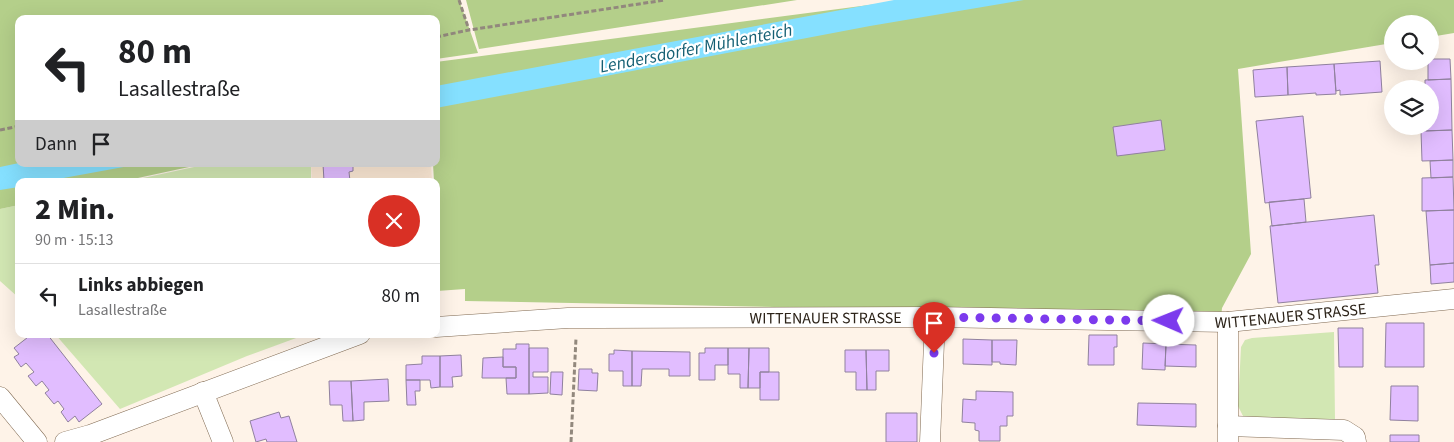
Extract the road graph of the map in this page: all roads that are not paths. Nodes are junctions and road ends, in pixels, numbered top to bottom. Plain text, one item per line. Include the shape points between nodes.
1 (1454, 299) edge
2 (935, 317) junction
3 (1228, 322) junction
4 (440, 328) edge
5 (349, 338) edge
6 (203, 392) junction
7 (0, 397) edge
8 (1228, 434) edge
9 (36, 442) edge
10 (65, 442) edge
11 (223, 442) edge
12 (930, 442) edge
13 (1356, 442) edge

1 - 3 street, WITTENAUER STRASSE
2 - 3 street, WITTENAUER STRASSE
2 - 4 street, WITTENAUER STRASSE via 568,318
2 - 12 street
3 - 8 street
5 - 6 street
6 - 10 street
6 - 11 street
7 - 9 street
8 - 13 street via 1344,430 1355,437

